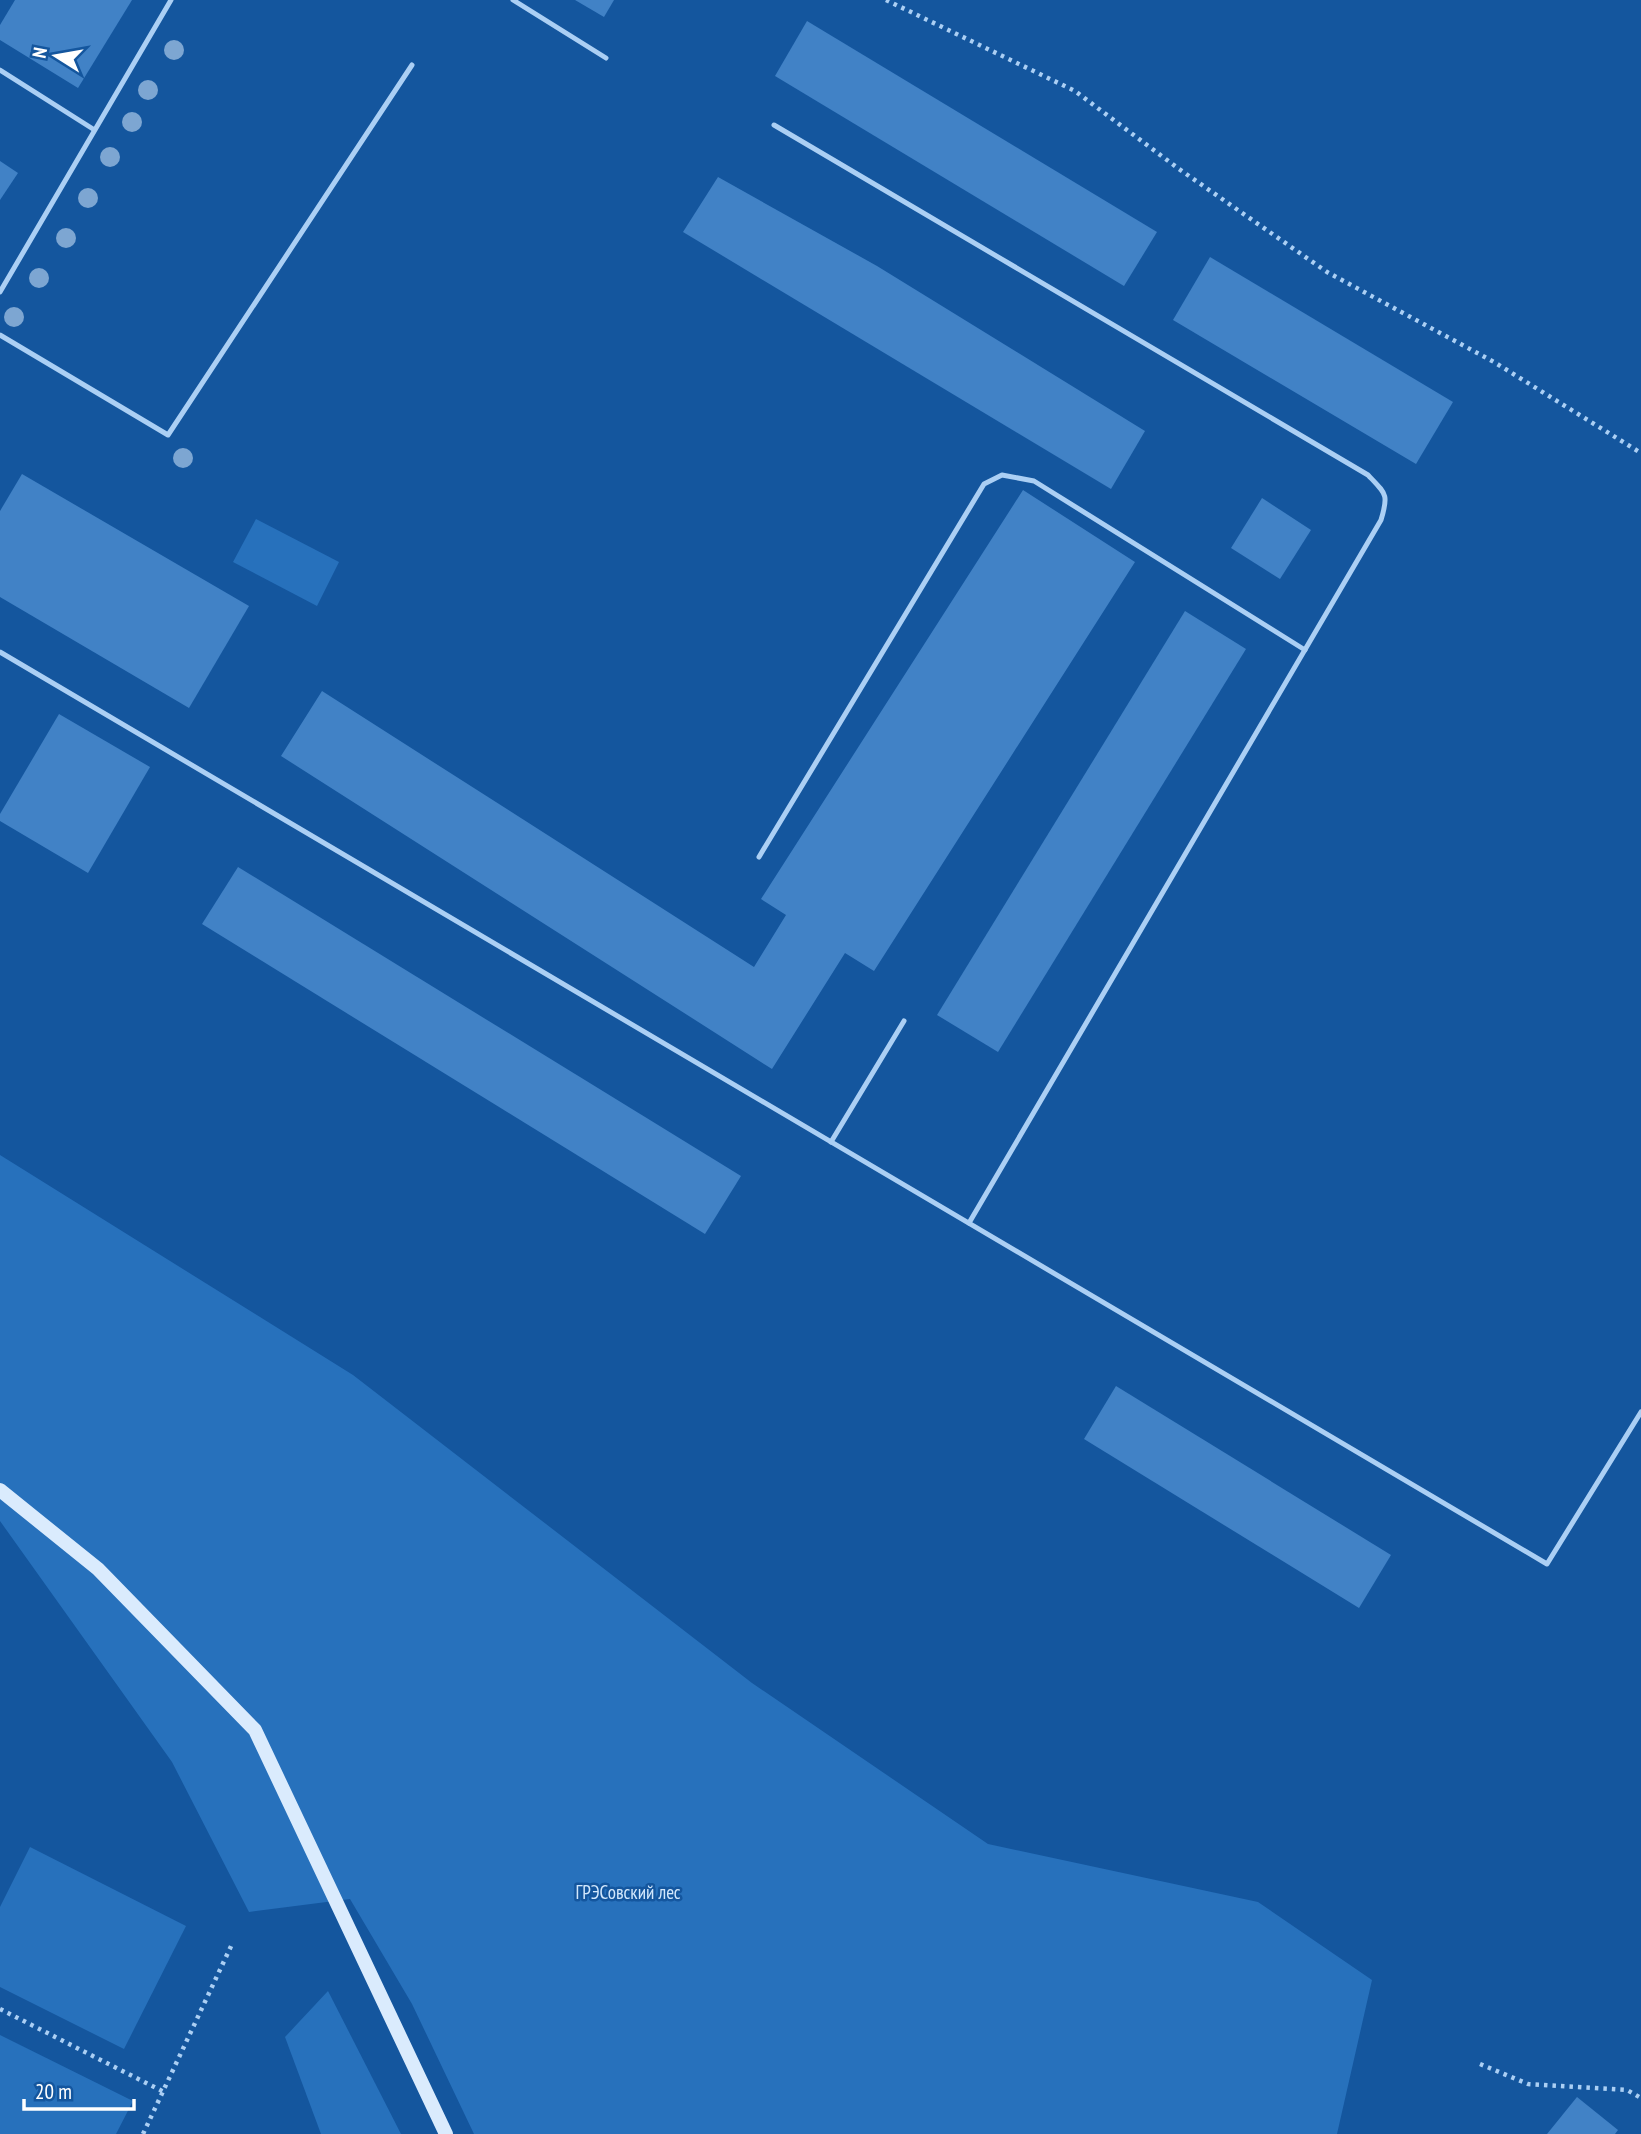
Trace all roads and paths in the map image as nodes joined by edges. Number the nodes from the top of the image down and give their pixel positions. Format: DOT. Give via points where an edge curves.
graph roads {
  1 [pos="171,0"];
  2 [pos="513,0"];
  3 [pos="886,0"];
  4 [pos="606,58"];
  5 [pos="412,65"];
  6 [pos="0,70"];
  7 [pos="774,125"];
  8 [pos="93,130"];
  9 [pos="0,291"];
  10 [pos="0,335"];
  11 [pos="1641,453"];
  12 [pos="1305,650"];
  13 [pos="0,652"];
  14 [pos="760,857"];
  15 [pos="904,1021"];
  16 [pos="831,1142"];
  17 [pos="969,1223"];
  18 [pos="1641,1412"];
  19 [pos="0,1490"];
  20 [pos="233,1942"];
  21 [pos="0,2009"];
  22 [pos="1480,2064"];
  23 [pos="164,2092"];
  24 [pos="1641,2098"];
  25 [pos="143,2134"];
  26 [pos="446,2134"];
  1 -- 8 [label="lane"];
  2 -- 4 [label="lane"];
  3 -- 11 [label="path" via="1075,91 1327,272 1494,362"];
  5 -- 10 [label="lane" via="169,435"];
  6 -- 8 [label="lane"];
  7 -- 12 [label="lane" via="1368,475 1387,501 1381,520"];
  8 -- 9 [label="lane"];
  12 -- 14 [label="lane" via="1034,481 1002,475 984,484"];
  12 -- 17 [label="lane"];
  13 -- 16 [label="lane"];
  15 -- 16 [label="lane"];
  16 -- 17 [label="lane"];
  17 -- 18 [label="lane" via="1546,1564"];
  19 -- 26 [label="main road" via="98,1569 255,1730"];
  20 -- 23 [label="path"];
  21 -- 23 [label="path"];
  22 -- 24 [label="path" via="1528,2084 1627,2090"];
  23 -- 25 [label="path"];
}
